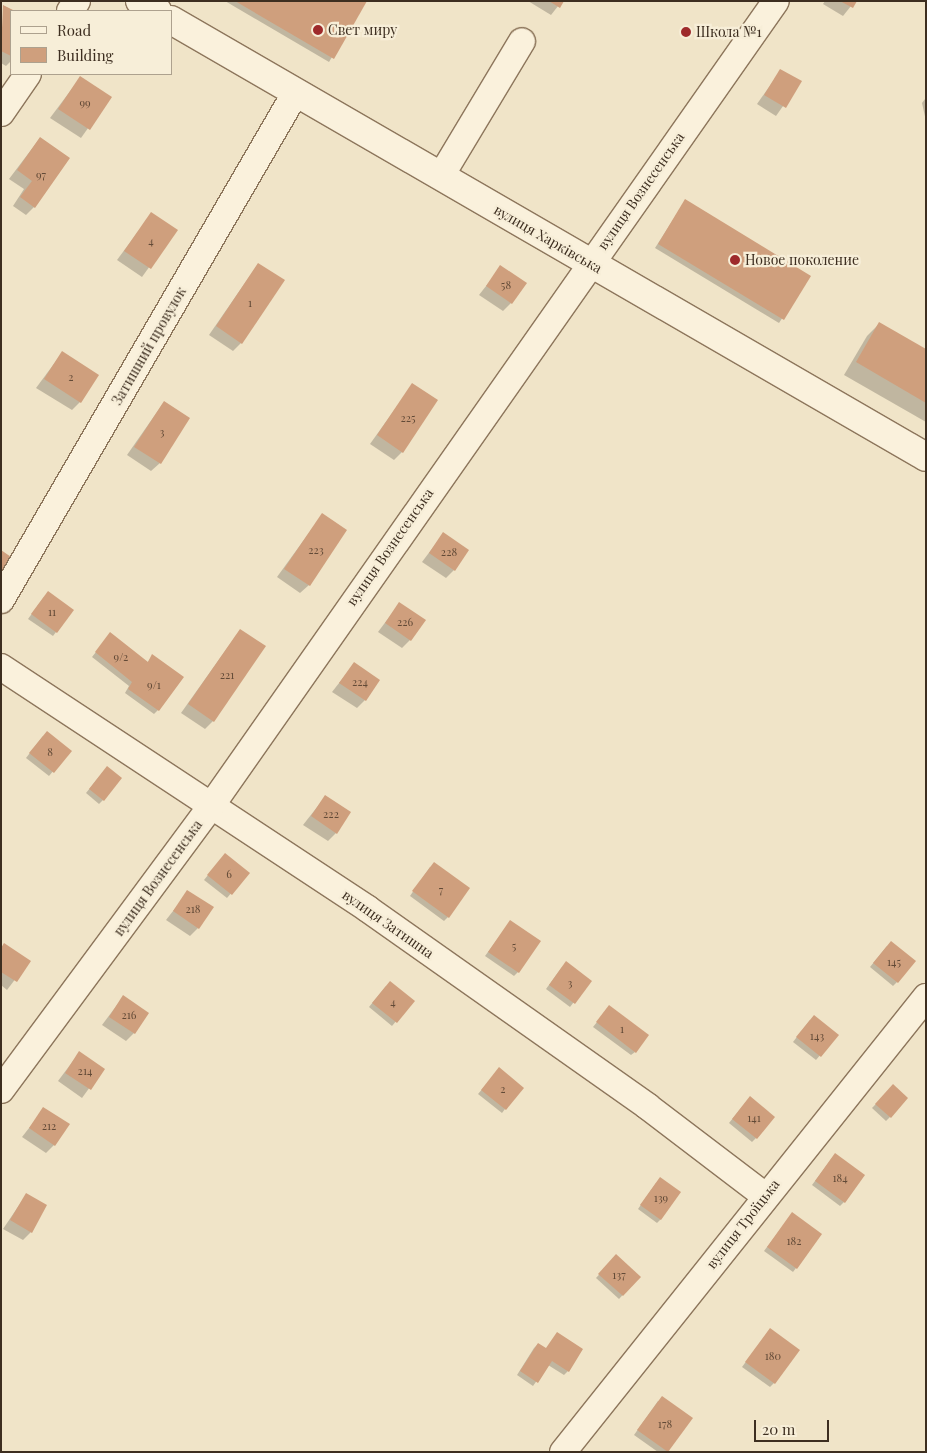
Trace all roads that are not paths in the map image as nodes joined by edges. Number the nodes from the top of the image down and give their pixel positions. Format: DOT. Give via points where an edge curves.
graph roads {
  1 [pos="140,1"];
  2 [pos="776,1"];
  3 [pos="155,10"];
  4 [pos="172,21"];
  5 [pos="522,41"];
  6 [pos="27,75"];
  7 [pos="296,92"];
  8 [pos="1,113"];
  9 [pos="441,176"];
  10 [pos="590,263"];
  11 [pos="926,457"];
  12 [pos="1,600"];
  13 [pos="1,667"];
  14 [pos="211,806"];
  15 [pos="926,998"];
  16 [pos="1,1090"];
  17 [pos="765,1196"];
  18 [pos="563,1452"];
  1 -- 3 [label="street"];
  2 -- 10 [label="street, вулиця Вознесенська"];
  4 -- 7 [label="street, вулиця Харківська"];
  5 -- 9 [label="street"];
  6 -- 8 [label="street"];
  7 -- 9 [label="street, вулиця Харківська"];
  7 -- 12 [label="street, Затишний провулок"];
  9 -- 10 [label="street, вулиця Харківська"];
  10 -- 11 [label="street, вулиця Харківська"];
  10 -- 14 [label="street, вулиця Вознесенська"];
  13 -- 14 [label="street, вулиця Затишна"];
  14 -- 16 [label="street, вулиця Вознесенська"];
  14 -- 17 [label="street, вулиця Затишна" via="368,908 647,1106"];
  15 -- 17 [label="street, вулиця Троїцька"];
  17 -- 18 [label="street, вулиця Троїцька"];
}
